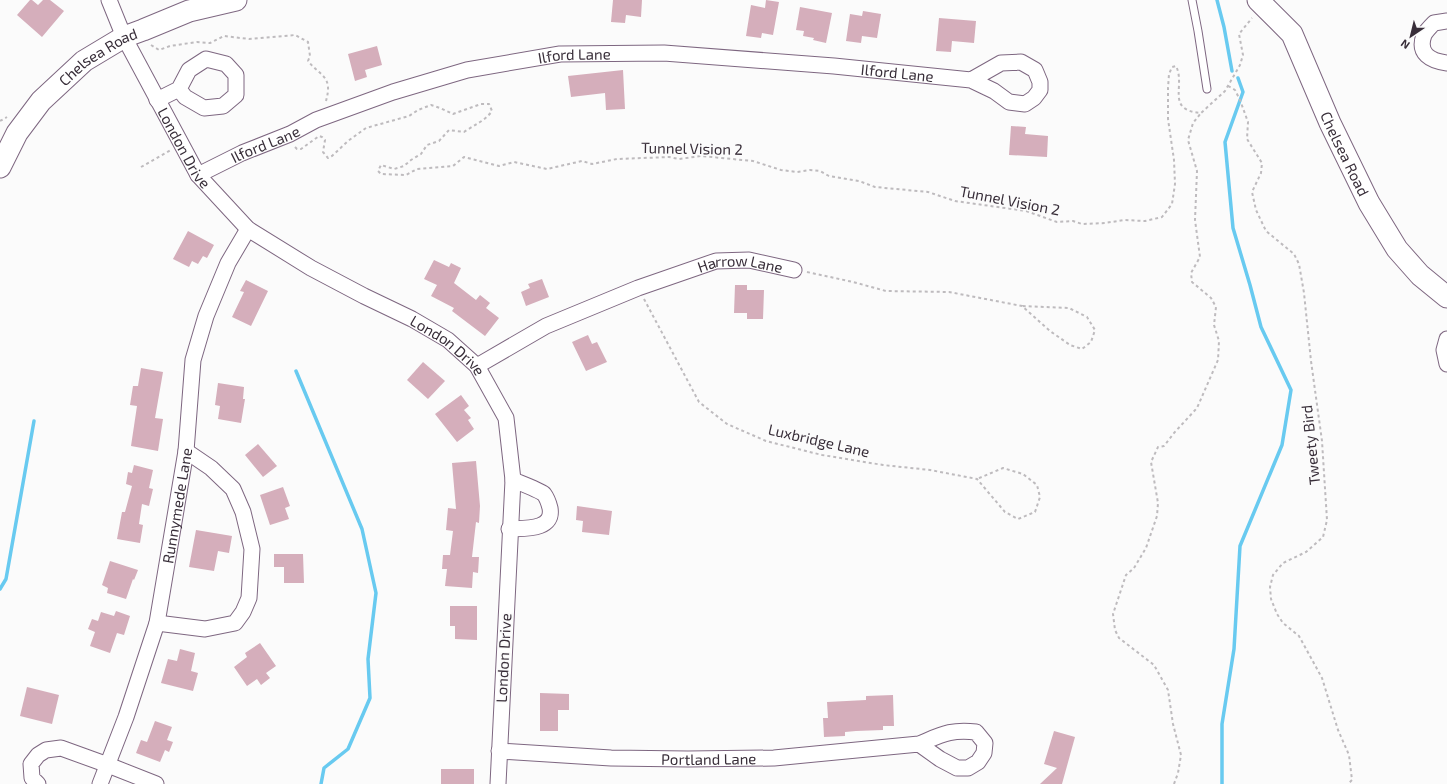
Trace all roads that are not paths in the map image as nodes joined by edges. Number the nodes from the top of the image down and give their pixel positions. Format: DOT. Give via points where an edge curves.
graph roads {
  1 [pos="236,0"];
  2 [pos="1192,0"];
  3 [pos="107,3"];
  4 [pos="1256,8"];
  5 [pos="1447,21"];
  6 [pos="124,37"];
  7 [pos="1447,63"];
  8 [pos="971,80"];
  9 [pos="179,89"];
  10 [pos="1207,89"];
  11 [pos="157,100"];
  12 [pos="0,167"];
  13 [pos="198,175"];
  14 [pos="248,229"];
  15 [pos="794,270"];
  16 [pos="1447,297"];
  17 [pos="1447,339"];
  18 [pos="1447,364"];
  19 [pos="478,366"];
  20 [pos="186,451"];
  21 [pos="513,480"];
  22 [pos="509,529"];
  23 [pos="157,623"];
  24 [pos="919,744"];
  25 [pos="499,751"];
  26 [pos="108,765"];
  27 [pos="38,784"];
  28 [pos="100,784"];
  29 [pos="156,784"];
  30 [pos="498,784"];
  1 -- 6 [label="street, Chelsea Road" via="189,11"];
  2 -- 10 [label="lane"];
  3 -- 6 [label="street, London Drive"];
  4 -- 16 [label="street, Chelsea Road" via="1292,34 1349,162 1397,249 1420,275"];
  5 -- 7 [label="street" via="1434,23 1424,34 1422,46 1426,55 1435,62"];
  6 -- 11 [label="street, London Drive"];
  6 -- 12 [label="street, Chelsea Road" via="84,61 41,101 17,133"];
  8 -- 13 [label="street, Ilford Lane" via="664,53 560,54 468,70 393,92 316,120"];
  9 -- 11 [label="street"];
  11 -- 13 [label="street, London Drive"];
  13 -- 14 [label="street, London Drive"];
  14 -- 19 [label="street, London Drive" via="311,268 448,340"];
  14 -- 20 [label="street, Runnymede Lane" via="228,263 206,316 193,360"];
  15 -- 19 [label="street, Harrow Lane" via="749,260 716,261 638,288 546,326"];
  17 -- 18 [label="street" via="1444,350"];
  19 -- 21 [label="street, London Drive" via="506,418"];
  20 -- 23 [label="street, Runnymede Lane"];
  20 -- 23 [label="street" via="211,468 234,489 243,512 252,549 249,598 235,623 205,629"];
  21 -- 22 [label="street, London Drive"];
  21 -- 22 [label="street" via="544,494 551,511 540,527"];
  22 -- 25 [label="street, London Drive"];
  23 -- 26 [label="street, Runnymede Lane"];
  24 -- 25 [label="street, Portland Lane" via="774,758 611,758"];
  25 -- 30 [label="street, London Drive"];
  26 -- 27 [label="street" via="61,748 46,750 31,764 32,778"];
  26 -- 28 [label="street, Runnymede Lane"];
  26 -- 29 [label="street"];
}
